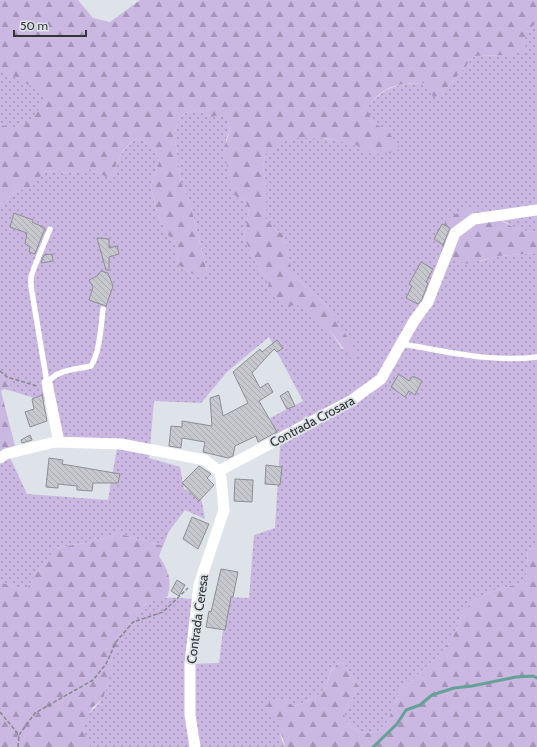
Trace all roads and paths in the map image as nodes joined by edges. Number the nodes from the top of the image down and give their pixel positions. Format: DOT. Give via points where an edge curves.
graph roads {
  1 [pos="537,210"];
  2 [pos="50,229"];
  3 [pos="104,308"];
  4 [pos="401,344"];
  5 [pos="537,357"];
  6 [pos="0,371"];
  7 [pos="48,386"];
  8 [pos="59,442"];
  9 [pos="0,458"];
  10 [pos="219,471"];
  11 [pos="191,582"];
  12 [pos="0,712"];
  13 [pos="20,735"];
  14 [pos="18,747"];
  15 [pos="195,747"];
  1 -- 4 [label="street, Contrada Crosara" via="474,219 456,234 428,302"];
  2 -- 7 [label="lane" via="31,277 30,286"];
  3 -- 7 [label="lane" via="98,349 91,366 62,372 52,377"];
  4 -- 5 [label="lane" via="490,358"];
  4 -- 10 [label="street, Contrada Crosara" via="388,369 373,386 352,400"];
  6 -- 7 [label="path" via="7,377"];
  7 -- 8 [label="street"];
  8 -- 9 [label="street" via="6,454"];
  8 -- 10 [label="street" via="121,444 193,456 205,460"];
  10 -- 15 [label="street, Contrada Ceresa" via="224,510 199,586 190,663 190,715"];
  11 -- 13 [label="path" via="163,612 133,622 116,642 106,664 93,680 35,713"];
  12 -- 13 [label="path"];
  13 -- 14 [label="path"];
}
